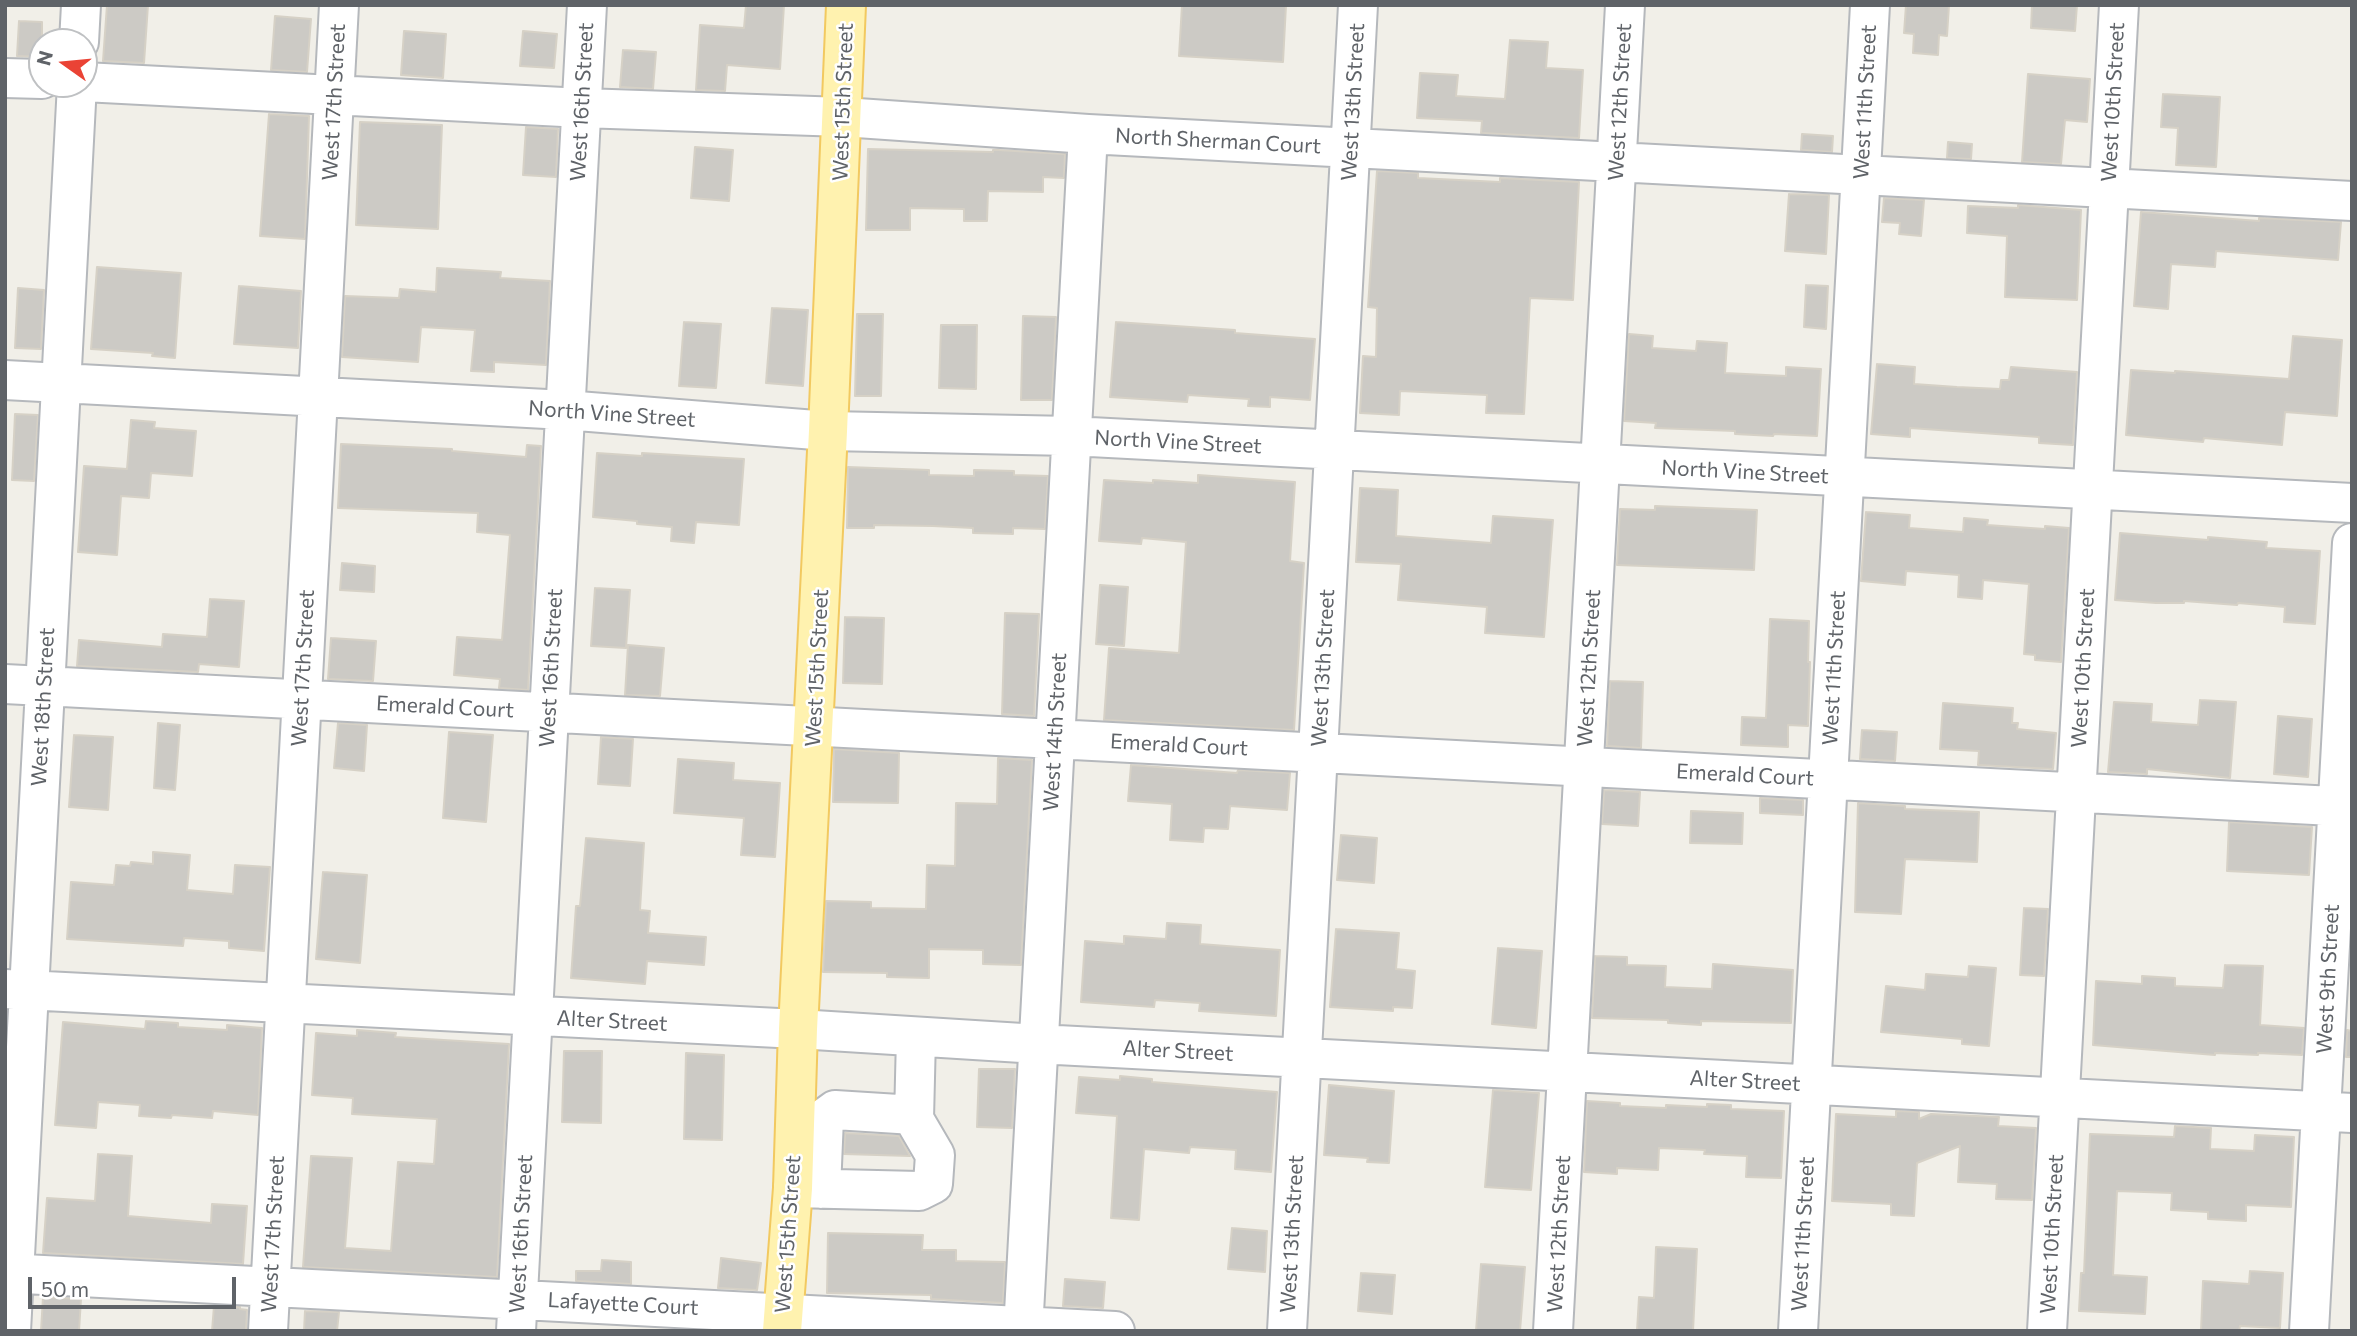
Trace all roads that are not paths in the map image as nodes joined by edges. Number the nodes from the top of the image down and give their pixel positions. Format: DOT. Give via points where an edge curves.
graph roads {
  1 [pos="81,5"];
  2 [pos="339,5"];
  3 [pos="587,5"];
  4 [pos="846,5"];
  5 [pos="1358,5"];
  6 [pos="1625,5"];
  7 [pos="1870,5"];
  8 [pos="2119,5"];
  9 [pos="80,28"];
  10 [pos="5,78"];
  11 [pos="28,79"];
  12 [pos="98,83"];
  13 [pos="334,94"];
  14 [pos="76,98"];
  15 [pos="582,108"];
  16 [pos="843,117"];
  17 [pos="1088,134"];
  18 [pos="1351,148"];
  19 [pos="1617,162"];
  20 [pos="1861,175"];
  21 [pos="2109,188"];
  22 [pos="2352,201"];
  23 [pos="5,380"];
  24 [pos="61,383"];
  25 [pos="318,397"];
  26 [pos="565,410"];
  27 [pos="828,430"];
  28 [pos="1071,436"];
  29 [pos="1335,450"];
  30 [pos="1600,464"];
  31 [pos="1844,477"];
  32 [pos="2092,490"];
  33 [pos="2352,503"];
  34 [pos="2352,543"];
  35 [pos="5,684"];
  36 [pos="44,686"];
  37 [pos="301,699"];
  38 [pos="549,712"];
  39 [pos="814,726"];
  40 [pos="1055,738"];
  41 [pos="1318,752"];
  42 [pos="1584,766"];
  43 [pos="1828,779"];
  44 [pos="2076,792"];
  45 [pos="2345,806"];
  46 [pos="17,990"];
  47 [pos="285,1004"];
  48 [pos="532,1017"];
  49 [pos="798,1029"];
  50 [pos="916,1037"];
  51 [pos="1038,1044"];
  52 [pos="1302,1058"];
  53 [pos="1567,1072"];
  54 [pos="1811,1085"];
  55 [pos="2059,1098"];
  56 [pos="2336,1112"];
  57 [pos="914,1115"];
  58 [pos="807,1188"];
  59 [pos="9,1273"];
  60 [pos="270,1286"];
  61 [pos="517,1315"];
  62 [pos="782,1321"];
  63 [pos="1023,1328"];
  64 [pos="10,1331"];
  65 [pos="268,1331"];
  66 [pos="1115,1331"];
  67 [pos="1287,1331"];
  68 [pos="1553,1331"];
  69 [pos="1798,1331"];
  70 [pos="2047,1331"];
  71 [pos="2309,1331"];
  1 -- 9 [label="street"];
  2 -- 13 [label="street, West 17th Street"];
  3 -- 15 [label="street, West 16th Street"];
  4 -- 16 [label="main road, West 15th Street"];
  5 -- 18 [label="street, West 13th Street"];
  6 -- 19 [label="street, West 12th Street"];
  7 -- 20 [label="street, West 11th Street"];
  8 -- 21 [label="street, West 10th Street"];
  10 -- 11 [label="street"];
  12 -- 13 [label="street, North Sherman Court"];
  13 -- 15 [label="street, North Sherman Court"];
  13 -- 25 [label="street, West 17th Street"];
  14 -- 24 [label="street, West 18th Street"];
  15 -- 16 [label="street, North Sherman Court"];
  15 -- 26 [label="street, West 16th Street"];
  16 -- 17 [label="street, North Sherman Court"];
  16 -- 27 [label="main road, West 15th Street"];
  17 -- 18 [label="street, North Sherman Court"];
  17 -- 28 [label="street, West 14th Street"];
  18 -- 19 [label="street, North Sherman Court"];
  18 -- 29 [label="street, West 13th Street"];
  19 -- 20 [label="street, North Sherman Court"];
  19 -- 30 [label="street, West 12th Street"];
  20 -- 21 [label="street, North Sherman Court"];
  20 -- 31 [label="street, West 11th Street"];
  21 -- 22 [label="street, North Sherman Court"];
  21 -- 32 [label="street, West 10th Street"];
  23 -- 24 [label="street, North Vine Street"];
  24 -- 25 [label="street, North Vine Street"];
  24 -- 36 [label="street, West 18th Street"];
  25 -- 26 [label="street, North Vine Street"];
  25 -- 37 [label="street, West 17th Street"];
  26 -- 27 [label="street, North Vine Street"];
  26 -- 38 [label="street, West 16th Street"];
  27 -- 28 [label="street, North Vine Street"];
  27 -- 39 [label="main road, West 15th Street"];
  28 -- 29 [label="street, North Vine Street"];
  28 -- 40 [label="street, West 14th Street"];
  29 -- 30 [label="street, North Vine Street"];
  29 -- 41 [label="street, West 13th Street"];
  30 -- 31 [label="street, North Vine Street"];
  30 -- 42 [label="street, West 12th Street"];
  31 -- 32 [label="street, North Vine Street"];
  31 -- 43 [label="street, West 11th Street"];
  32 -- 33 [label="street, North Vine Street"];
  32 -- 44 [label="street, West 10th Street"];
  34 -- 45 [label="street, West 9th Street"];
  35 -- 36 [label="street, Emerald Court"];
  36 -- 37 [label="street, Emerald Court"];
  36 -- 46 [label="street, West 18th Street"];
  37 -- 38 [label="street, Emerald Court"];
  37 -- 47 [label="street, West 17th Street"];
  38 -- 39 [label="street, Emerald Court"];
  38 -- 48 [label="street, West 16th Street"];
  39 -- 40 [label="street, Emerald Court"];
  39 -- 49 [label="main road, West 15th Street"];
  40 -- 41 [label="street, Emerald Court"];
  40 -- 51 [label="street, West 14th Street"];
  41 -- 42 [label="street, Emerald Court"];
  41 -- 52 [label="street, West 13th Street"];
  42 -- 43 [label="street, Emerald Court"];
  42 -- 53 [label="street, West 12th Street"];
  43 -- 44 [label="street, Emerald Court"];
  43 -- 54 [label="street, West 11th Street"];
  44 -- 45 [label="street, Emerald Court"];
  44 -- 55 [label="street, West 10th Street"];
  45 -- 56 [label="street, West 9th Street"];
  46 -- 47 [label="street, Alter Street"];
  46 -- 59 [label="street, West 18th Street"];
  47 -- 48 [label="street, Alter Street"];
  47 -- 60 [label="street, West 17th Street"];
  48 -- 49 [label="street, Alter Street"];
  48 -- 61 [label="street, West 16th Street"];
  49 -- 50 [label="street, Alter Street"];
  49 -- 58 [label="main road, West 15th Street"];
  50 -- 51 [label="street, Alter Street"];
  50 -- 57 [label="street"];
  51 -- 52 [label="street, Alter Street"];
  51 -- 63 [label="street, West 14th Street"];
  52 -- 53 [label="street, Alter Street"];
  52 -- 67 [label="street, West 13th Street"];
  53 -- 54 [label="street, Alter Street"];
  53 -- 68 [label="street, West 12th Street"];
  54 -- 55 [label="street, Alter Street"];
  54 -- 69 [label="street, West 11th Street"];
  55 -- 56 [label="street, Alter Street"];
  55 -- 70 [label="street, West 10th Street"];
  56 -- 71 [label="street, West 9th Street"];
  57 -- 58 [label="street" via="835,1110 824,1118"];
  57 -- 58 [label="street" via="935,1155 933,1184 919,1191"];
  58 -- 62 [label="main road, West 15th Street"];
  59 -- 60 [label="street, Lafayette Court"];
  59 -- 64 [label="street, West 18th Street"];
  60 -- 61 [label="street, Lafayette Court"];
  60 -- 65 [label="street, West 17th Street"];
  61 -- 62 [label="street, Lafayette Court"];
  62 -- 63 [label="street, Lafayette Court"];
  63 -- 66 [label="street, Lafayette Court"];
}
